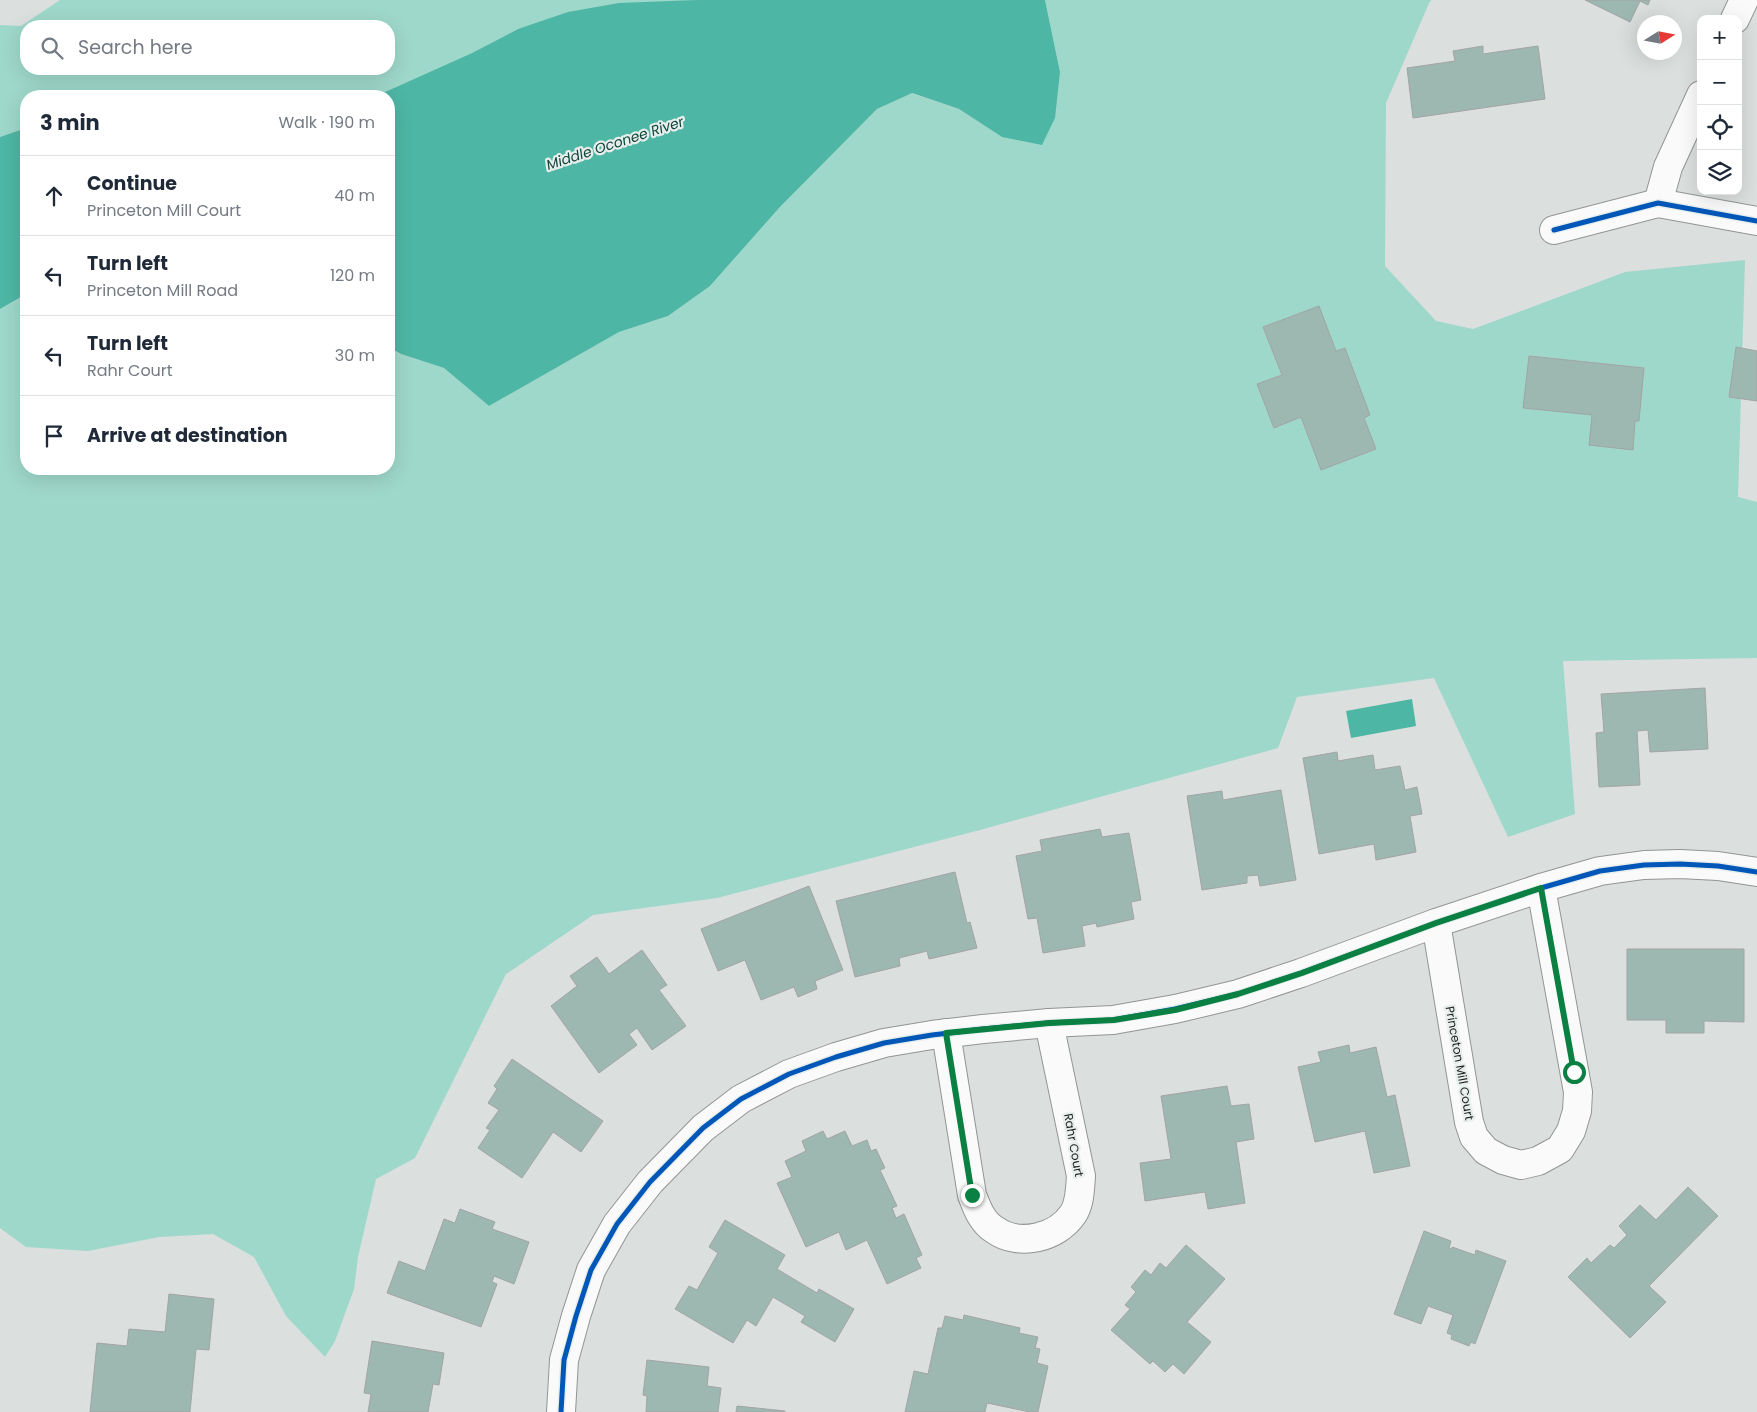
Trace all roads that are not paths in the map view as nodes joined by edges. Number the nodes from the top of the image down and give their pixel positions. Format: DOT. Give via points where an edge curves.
graph roads {
  1 [pos="1744,0"];
  2 [pos="1737,15"];
  3 [pos="1697,104"];
  4 [pos="1658,203"];
  5 [pos="1757,221"];
  6 [pos="1554,230"];
  7 [pos="1757,872"];
  8 [pos="1541,888"];
  9 [pos="1436,923"];
  10 [pos="1049,1023"];
  11 [pos="946,1033"];
  12 [pos="561,1412"];
  1 -- 2 [label="street"];
  3 -- 4 [label="street" via="1668,167"];
  4 -- 5 [label="street"];
  4 -- 6 [label="street"];
  7 -- 8 [label="street" via="1718,866 1644,865 1600,871"];
  8 -- 9 [label="street"];
  8 -- 9 [label="street, Princeton Mill Court" via="1578,1092 1571,1131 1560,1148 1538,1160 1520,1165 1503,1160 1486,1151 1474,1137"];
  9 -- 10 [label="street" via="1238,994 1175,1010 1114,1020"];
  10 -- 11 [label="street"];
  10 -- 11 [label="street, Rahr Court" via="1081,1176 1080,1194 1074,1213 1060,1227 1036,1238 1011,1237 994,1230 979,1214 972,1195"];
  11 -- 12 [label="street" via="884,1043 789,1074 741,1099 703,1128 650,1182 617,1224 592,1270 564,1360"];
}
